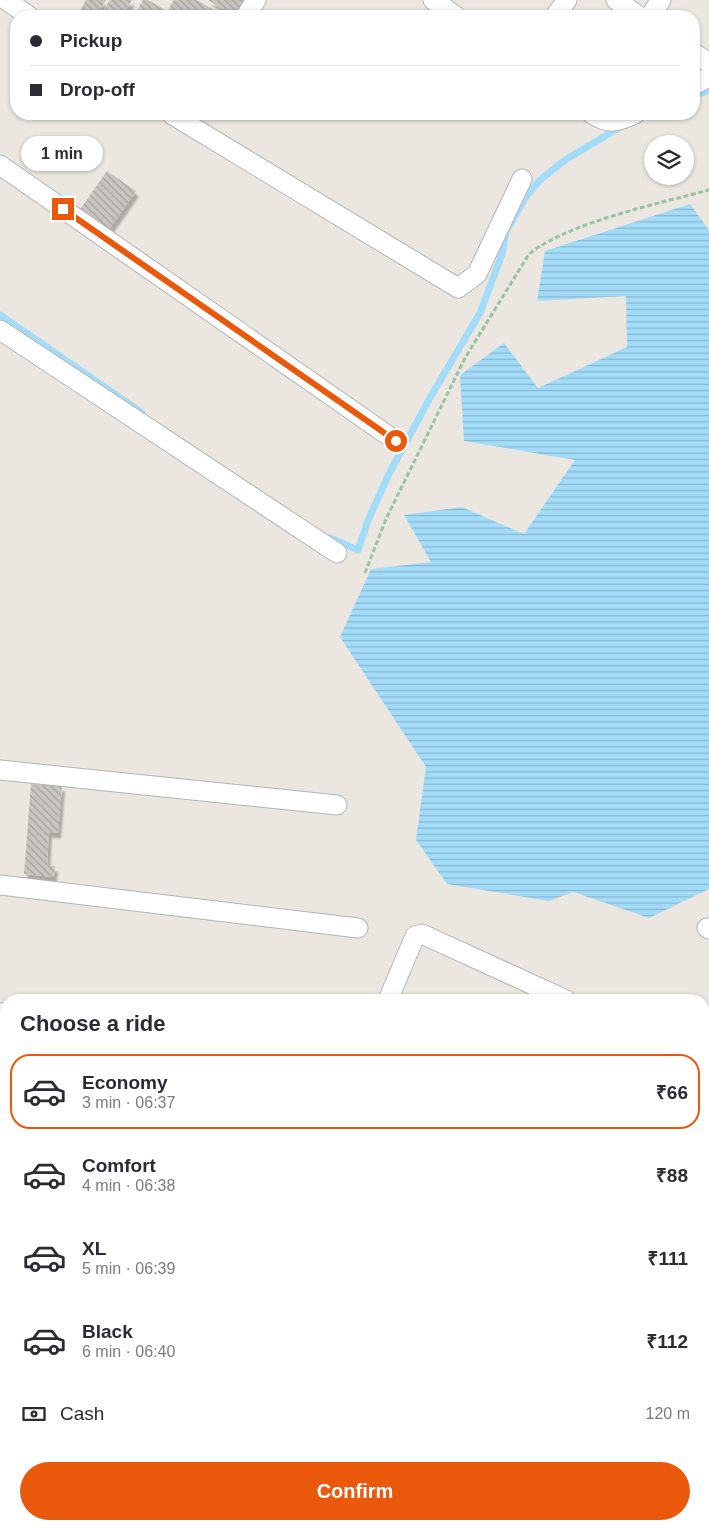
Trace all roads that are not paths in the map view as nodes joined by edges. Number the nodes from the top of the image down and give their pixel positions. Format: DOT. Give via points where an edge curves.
graph roads {
  1 [pos="6,0"];
  2 [pos="433,0"];
  3 [pos="616,0"];
  4 [pos="20,10"];
  5 [pos="447,10"];
  6 [pos="630,10"];
  7 [pos="185,120"];
  8 [pos="604,120"];
  9 [pos="622,120"];
  10 [pos="0,165"];
  11 [pos="522,180"];
  12 [pos="0,330"];
  13 [pos="396,441"];
  14 [pos="337,553"];
  15 [pos="0,770"];
  16 [pos="337,806"];
  17 [pos="0,885"];
  18 [pos="358,928"];
  19 [pos="391,994"];
  20 [pos="553,994"];
  1 -- 4 [label="street"];
  2 -- 5 [label="street"];
  3 -- 6 [label="street"];
  7 -- 11 [label="street" via="458,288 476,274"];
  8 -- 9 [label="street" via="610,123"];
  10 -- 13 [label="street"];
  12 -- 14 [label="street"];
  15 -- 16 [label="street"];
  17 -- 18 [label="street"];
  19 -- 20 [label="street" via="415,936 422,934"];
}
